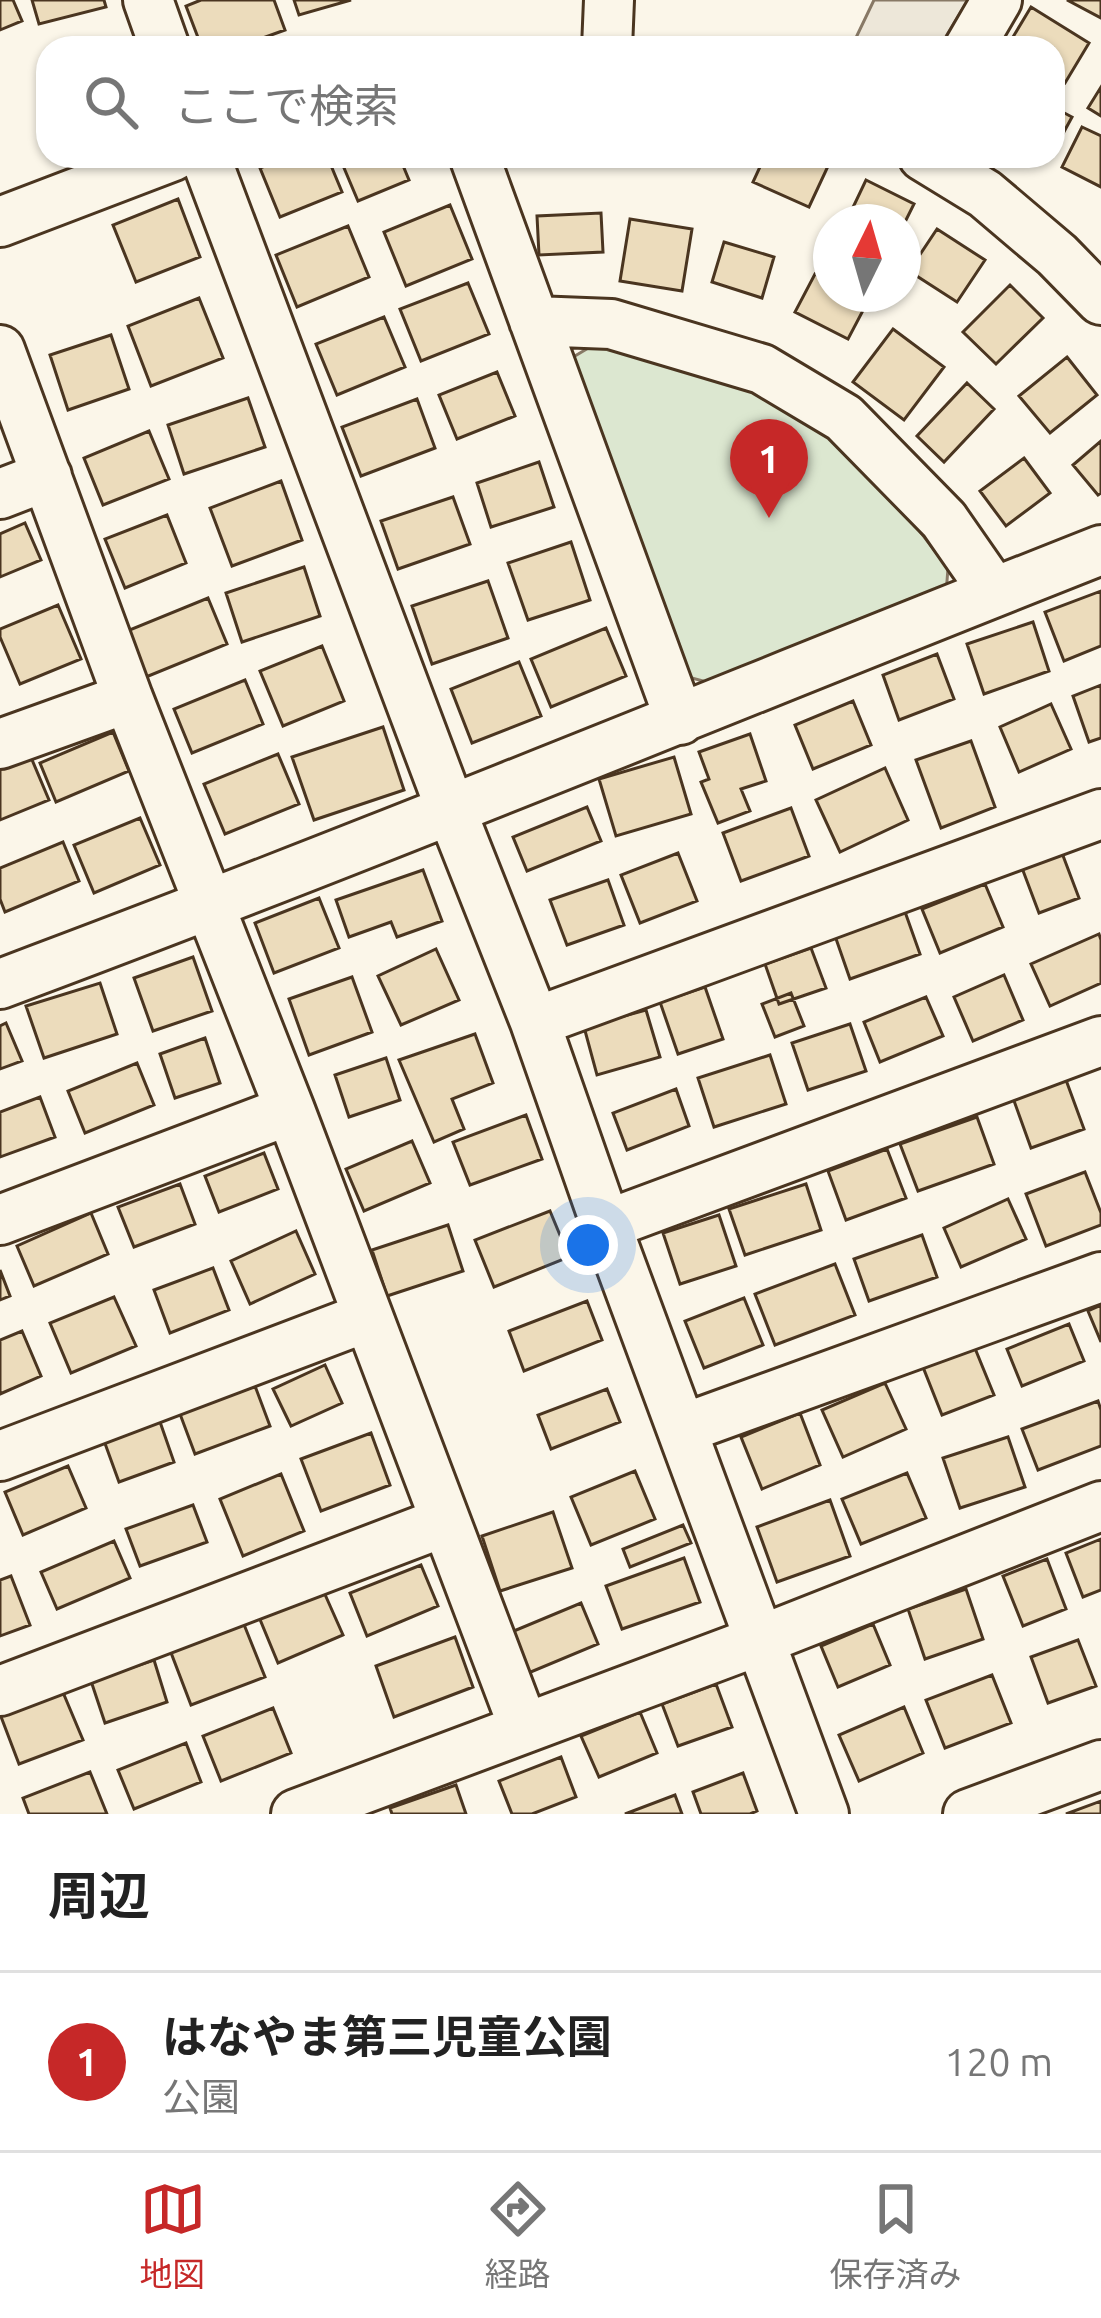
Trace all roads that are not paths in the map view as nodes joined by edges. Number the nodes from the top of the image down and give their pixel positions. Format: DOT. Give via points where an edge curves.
graph roads {
  1 [pos="148,0"];
  2 [pos="609,0"];
  3 [pos="997,0"];
  4 [pos="161,36"];
  5 [pos="608,36"];
  6 [pos="976,36"];
  7 [pos="142,168"];
  8 [pos="210,168"];
  9 [pos="478,168"];
  10 [pos="943,168"];
  11 [pos="0,222"];
  12 [pos="1101,300"];
  13 [pos="534,321"];
  14 [pos="0,350"];
  15 [pos="47,476"];
  16 [pos="0,494"];
  17 [pos="1101,550"];
  18 [pos="994,592"];
  19 [pos="128,698"];
  20 [pos="680,721"];
  21 [pos="0,744"];
  22 [pos="451,810"];
  23 [pos="1099,822"];
  24 [pos="211,905"];
  25 [pos="0,984"];
  26 [pos="535,1022"];
  27 [pos="1101,1041"];
  28 [pos="290,1110"];
  29 [pos="0,1220"];
  30 [pos="606,1225"];
  31 [pos="1101,1277"];
  32 [pos="367,1317"];
  33 [pos="682,1430"];
  34 [pos="0,1456"];
  35 [pos="1101,1506"];
  36 [pos="444,1522"];
  37 [pos="758,1641"];
  38 [pos="0,1690"];
  39 [pos="524,1728"];
  40 [pos="1101,1765"];
  41 [pos="296,1814"];
  42 [pos="824,1814"];
  43 [pos="968,1814"];
  1 -- 4 [label="street"];
  2 -- 5 [label="street"];
  3 -- 6 [label="street"];
  7 -- 11 [label="street"];
  8 -- 22 [label="street"];
  9 -- 13 [label="street"];
  10 -- 12 [label="street" via="985,194"];
  13 -- 18 [label="street" via="611,324 762,369 844,418 944,520"];
  13 -- 20 [label="street"];
  14 -- 15 [label="street"];
  15 -- 16 [label="street"];
  15 -- 19 [label="street"];
  17 -- 18 [label="street"];
  18 -- 20 [label="street"];
  19 -- 21 [label="street"];
  19 -- 24 [label="street"];
  20 -- 22 [label="street"];
  22 -- 24 [label="street"];
  22 -- 26 [label="street"];
  23 -- 26 [label="street"];
  24 -- 25 [label="street"];
  24 -- 28 [label="street"];
  26 -- 30 [label="street"];
  27 -- 30 [label="street"];
  28 -- 29 [label="street"];
  28 -- 32 [label="street"];
  30 -- 33 [label="street"];
  31 -- 33 [label="street"];
  32 -- 34 [label="street"];
  32 -- 36 [label="street"];
  33 -- 37 [label="street"];
  35 -- 37 [label="street"];
  36 -- 38 [label="street"];
  36 -- 39 [label="street"];
  37 -- 39 [label="street"];
  37 -- 42 [label="street"];
  39 -- 41 [label="street"];
  40 -- 43 [label="street"];
}
